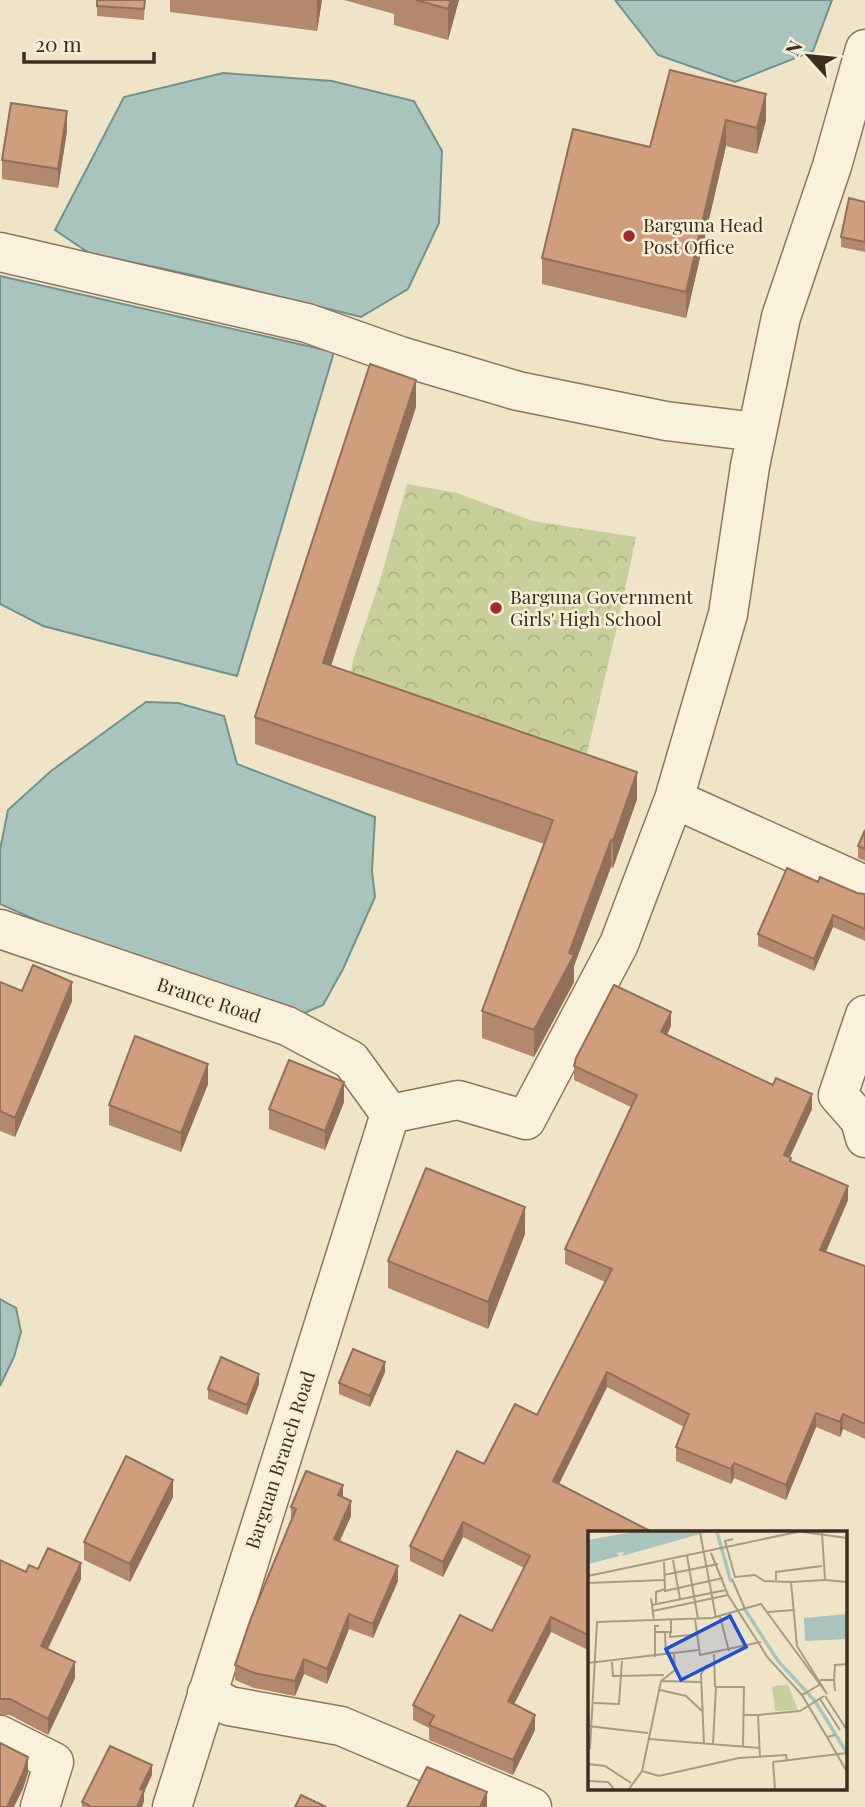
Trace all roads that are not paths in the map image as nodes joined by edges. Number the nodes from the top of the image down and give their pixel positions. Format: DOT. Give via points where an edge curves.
graph roads {
  1 [pos="865,49"];
  2 [pos="0,252"];
  3 [pos="757,432"];
  4 [pos="674,799"];
  5 [pos="865,885"];
  6 [pos="0,929"];
  7 [pos="865,1015"];
  8 [pos="390,1114"];
  9 [pos="865,1138"];
  10 [pos="207,1693"];
  11 [pos="0,1735"];
  12 [pos="40,1807"];
  13 [pos="172,1807"];
  14 [pos="532,1807"];
  1 -- 3 [label="street" via="832,166 781,317"];
  2 -- 3 [label="street" via="307,323 518,391 666,421"];
  3 -- 4 [label="street" via="728,614"];
  4 -- 5 [label="street"];
  4 -- 8 [label="street" via="620,944 526,1120 458,1100"];
  6 -- 8 [label="street, Brance Road" via="287,1026 351,1060"];
  7 -- 9 [label="street" via="838,1095 860,1120"];
  8 -- 10 [label="street, Barguan Branch Road"];
  10 -- 13 [label="street, Barguan Branch Road"];
  10 -- 14 [label="street" via="229,1706 341,1726"];
  11 -- 12 [label="street" via="54,1762"];
}
